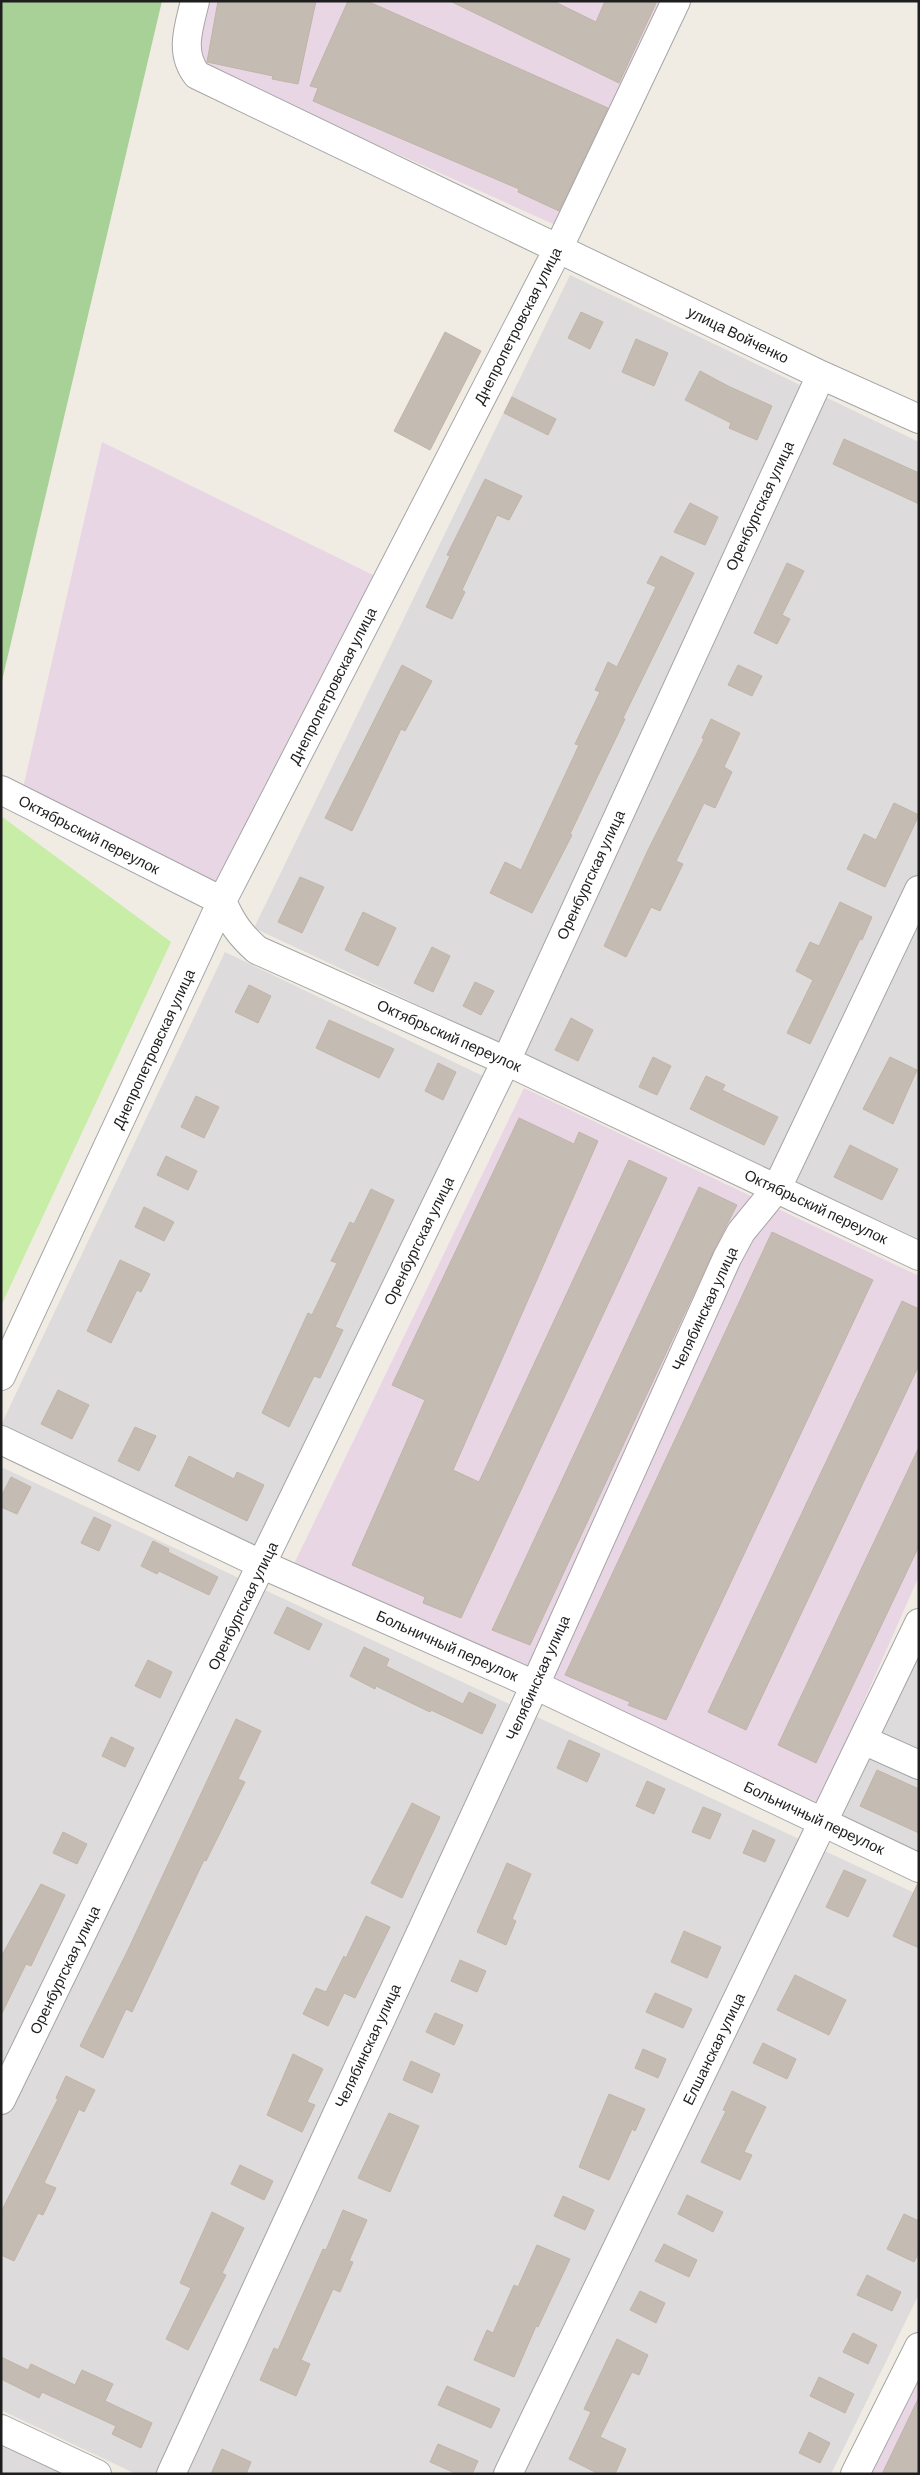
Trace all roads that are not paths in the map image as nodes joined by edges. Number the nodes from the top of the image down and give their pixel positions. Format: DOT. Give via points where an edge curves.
graph roads {
  1 [pos="195,1"];
  2 [pos="676,1"];
  3 [pos="558,249"];
  4 [pos="821,375"];
  5 [pos="919,419"];
  6 [pos="1,790"];
  7 [pos="919,890"];
  8 [pos="222,901"];
  9 [pos="506,1061"];
  10 [pos="777,1188"];
  11 [pos="919,1256"];
  12 [pos="1,1376"];
  13 [pos="1,1440"];
  14 [pos="263,1565"];
  15 [pos="919,1623"];
  16 [pos="535,1685"];
  17 [pos="863,1740"];
  18 [pos="919,1765"];
  19 [pos="823,1822"];
  20 [pos="919,1868"];
  21 [pos="1,2100"];
  22 [pos="919,2347"];
  23 [pos="1,2429"];
  24 [pos="97,2474"];
  25 [pos="171,2474"];
  26 [pos="508,2474"];
  27 [pos="855,2474"];
  1 -- 3 [label="street, улица Войченко" via="186,53 188,64 197,75"];
  2 -- 3 [label="street, Днепропетровская улица"];
  3 -- 4 [label="street, улица Войченко"];
  3 -- 8 [label="street, Днепропетровская улица"];
  4 -- 5 [label="street, улица Войченко"];
  4 -- 9 [label="street, Оренбургская улица"];
  6 -- 8 [label="street, Октябрьский переулок"];
  7 -- 10 [label="street, Челябинская улица"];
  8 -- 9 [label="street, Октябрьский переулок" via="232,924 257,950"];
  8 -- 12 [label="street, Днепропетровская улица"];
  9 -- 10 [label="street, Октябрьский переулок"];
  9 -- 14 [label="street, Оренбургская улица"];
  10 -- 11 [label="street, Октябрьский переулок"];
  10 -- 16 [label="street, Челябинская улица" via="741,1232 727,1258"];
  13 -- 14 [label="street, Больничный переулок"];
  14 -- 16 [label="street, Больничный переулок"];
  14 -- 21 [label="street, Оренбургская улица"];
  15 -- 17 [label="street, Елшанская улица"];
  16 -- 19 [label="street, Больничный переулок"];
  16 -- 25 [label="street, Челябинская улица"];
  17 -- 18 [label="street"];
  17 -- 19 [label="street, Елшанская улица"];
  19 -- 20 [label="street, Больничный переулок"];
  19 -- 26 [label="street, Елшанская улица"];
  22 -- 27 [label="street"];
  23 -- 24 [label="street"];
}
